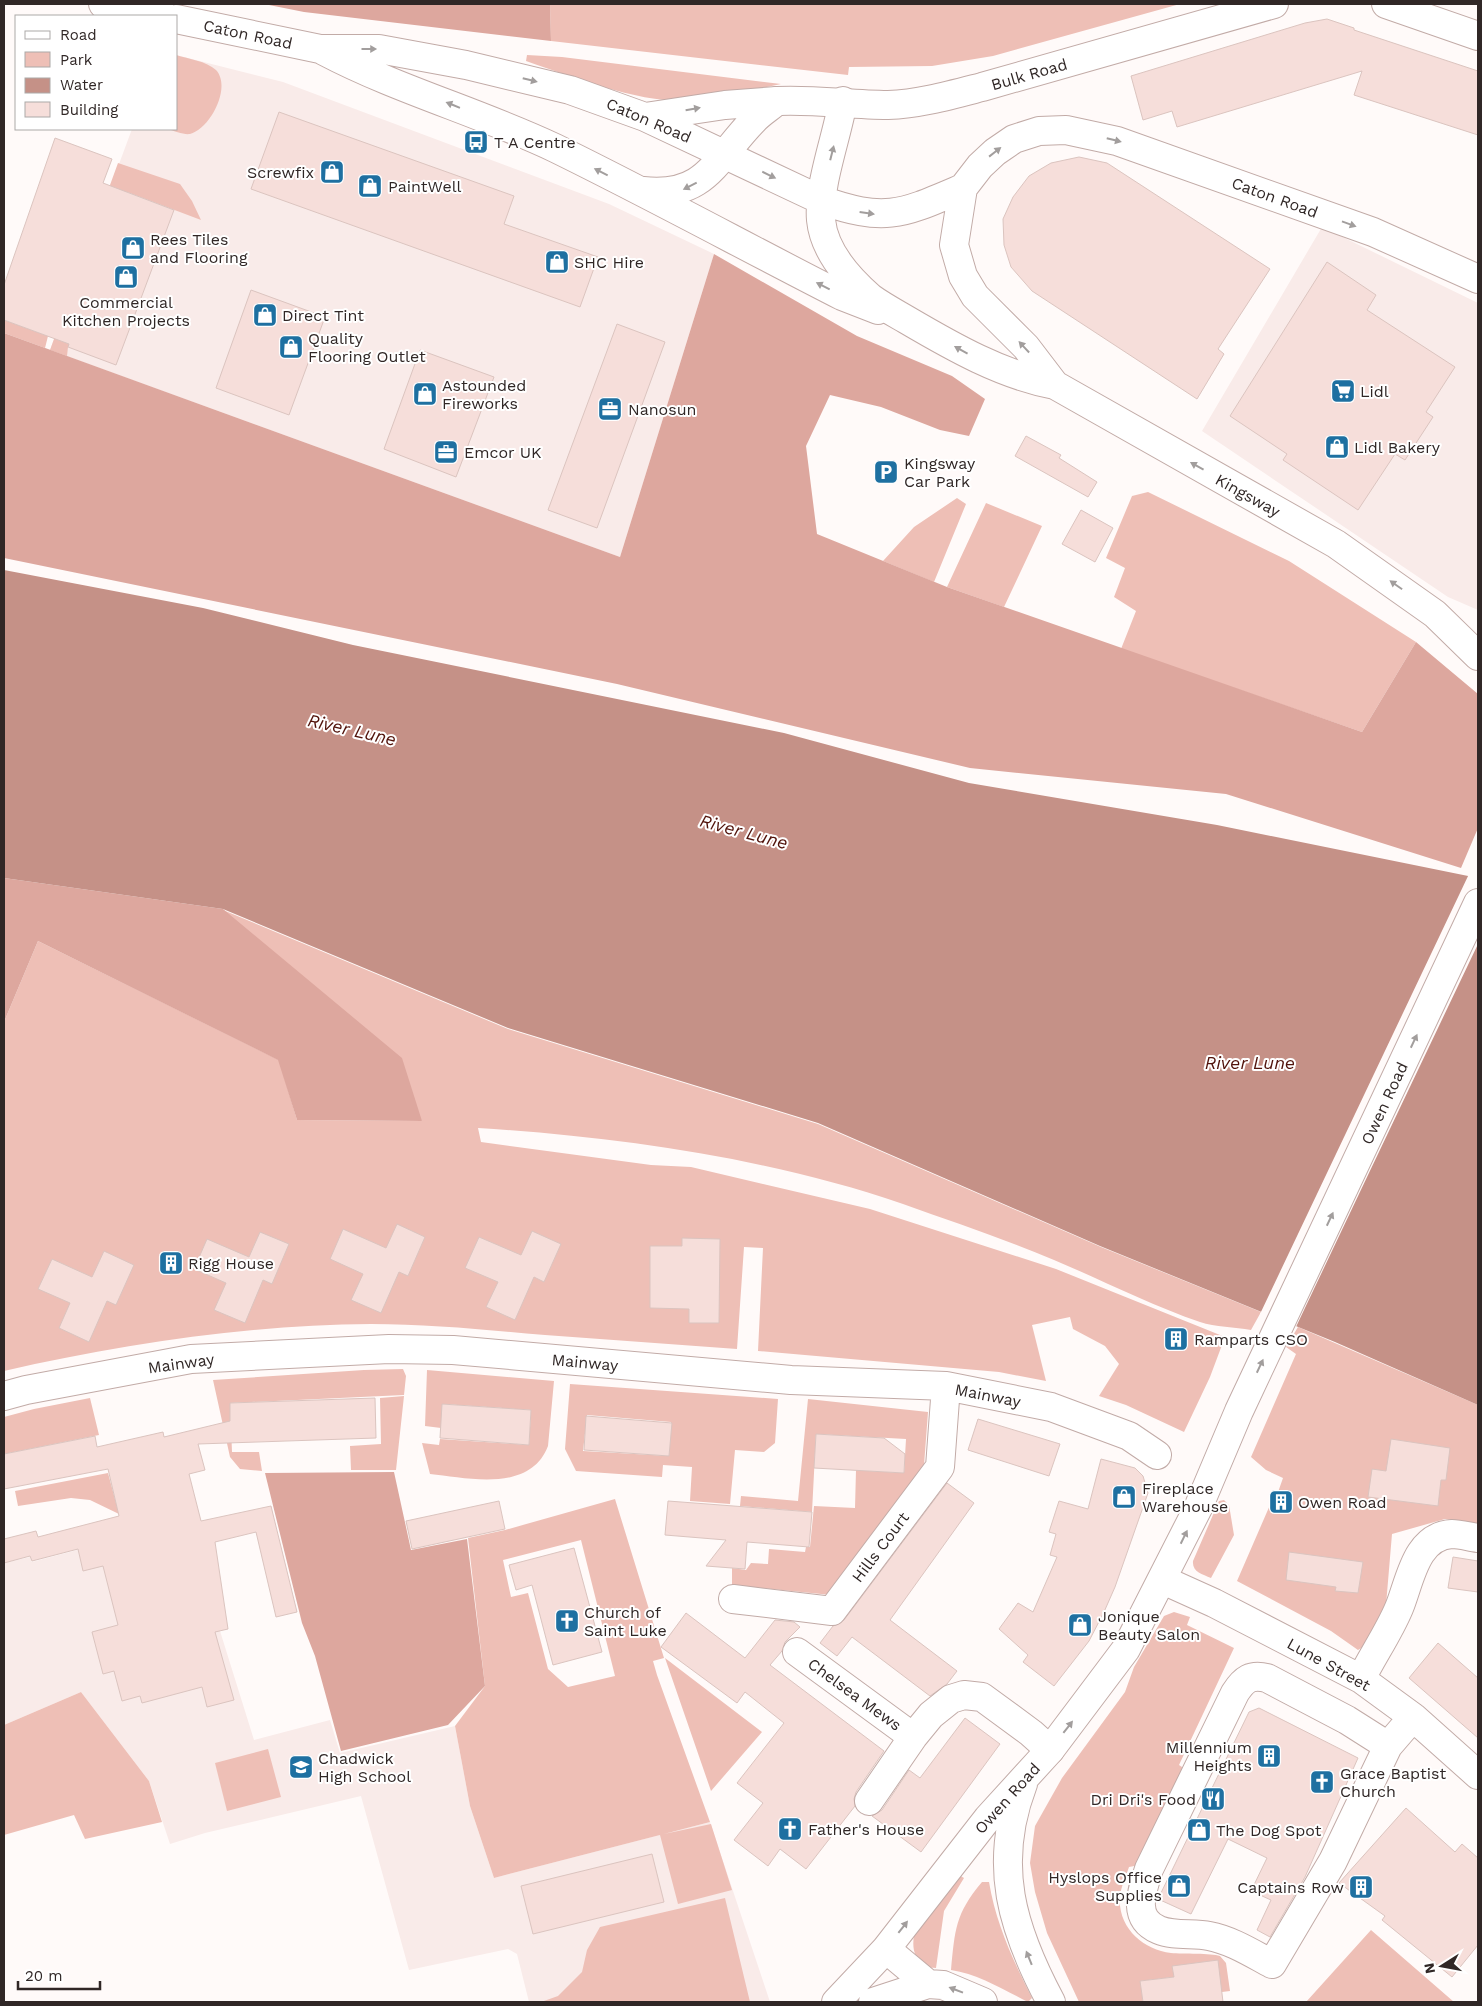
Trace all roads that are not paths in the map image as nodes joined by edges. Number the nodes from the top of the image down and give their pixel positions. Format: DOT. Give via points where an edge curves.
graph roads {
  1 [pos="102,4"];
  2 [pos="1274,4"];
  3 [pos="1386,4"];
  4 [pos="159,15"];
  5 [pos="178,19"];
  6 [pos="1478,36"];
  7 [pos="320,49"];
  8 [pos="777,101"];
  9 [pos="843,101"];
  10 [pos="645,117"];
  11 [pos="726,154"];
  12 [pos="963,188"];
  13 [pos="637,191"];
  14 [pos="821,200"];
  15 [pos="1478,279"];
  16 [pos="916,325"];
  17 [pos="1055,385"];
  18 [pos="1435,614"];
  19 [pos="1478,626"];
  20 [pos="1478,656"];
  21 [pos="1478,902"];
  22 [pos="946,1386"];
  23 [pos="4,1396"];
  24 [pos="1157,1455"];
  25 [pos="1478,1538"];
  26 [pos="1163,1580"];
  27 [pos="733,1599"];
  28 [pos="1298,1646"];
  29 [pos="797,1652"];
  30 [pos="1361,1679"];
  31 [pos="1273,1681"];
  32 [pos="1413,1717"];
  33 [pos="913,1737"];
  34 [pos="1388,1746"];
  35 [pos="1050,1750"];
  36 [pos="1478,1775"];
  37 [pos="1026,1778"];
  38 [pos="869,1801"];
  39 [pos="886,1949"];
  40 [pos="928,1984"];
  41 [pos="836,2002"];
  42 [pos="873,2002"];
  43 [pos="984,2002"];
  44 [pos="1051,2002"];
  1 -- 4 [label="main road"];
  2 -- 9 [label="main road, Bulk Road" via="948,95 888,104"];
  3 -- 6 [label="main road"];
  5 -- 7 [label="main road, Caton Road"];
  7 -- 10 [label="main road, Caton Road, one-way" via="380,49 483,68 570,90"];
  13 -- 7 [label="main road, Caton Road, one-way" via="554,148 362,71"];
  8 -- 9 [label="main road, Bulk Road"];
  10 -- 8 [label="main road, Bulk Road, one-way"];
  8 -- 11 [label="main road" via="753,120"];
  14 -- 9 [label="main road, one-way"];
  10 -- 11 [label="main road, Caton Road"];
  11 -- 13 [label="main road, one-way" via="698,182 683,190 664,193"];
  11 -- 14 [label="main road, Caton Road, one-way"];
  14 -- 12 [label="main road, Caton Road, one-way" via="873,214 905,212"];
  12 -- 15 [label="main road, Caton Road, one-way" via="980,166 1014,139 1039,131 1066,130 1117,141 1373,232"];
  17 -- 12 [label="main road, one-way" via="1026,347 975,296 962,276 954,245"];
  16 -- 13 [label="main road, Caton Road, one-way" via="842,296"];
  14 -- 16 [label="main road" via="823,232 829,249 842,267 873,299"];
  17 -- 16 [label="main road, one-way" via="1029,380 973,356"];
  18 -- 17 [label="main road, Kingsway, one-way" via="1336,544"];
  18 -- 19 [label="main road"];
  18 -- 20 [label="main road"];
  26 -- 21 [label="main road, Owen Road, one-way" via="1198,1508 1239,1410"];
  22 -- 23 [label="main road, Mainway" via="791,1380 453,1350 389,1349 191,1359"];
  22 -- 24 [label="main road, Mainway" via="1050,1407 1130,1436"];
  22 -- 27 [label="main road, Hills Court" via="940,1467 832,1611"];
  25 -- 30 [label="main road" via="1451,1534 1424,1548 1414,1563 1399,1609"];
  26 -- 28 [label="main road, Lune Street"];
  35 -- 26 [label="main road, Owen Road, one-way" via="1126,1649"];
  28 -- 30 [label="main road, Lune Street"];
  28 -- 31 [label="main road"];
  29 -- 33 [label="main road, Chelsea Mews"];
  30 -- 32 [label="main road, Lune Street"];
  31 -- 34 [label="main road"];
  31 -- 34 [label="main road" via="1257,1676 1248,1678 1235,1693 1149,1870 1140,1897 1140,1910 1159,1930 1210,1936 1272,1964 1333,1861"];
  32 -- 34 [label="main road"];
  32 -- 36 [label="main road, Lune Street"];
  33 -- 35 [label="main road, Chelsea Mews" via="950,1698 964,1695 982,1697"];
  33 -- 38 [label="main road, Chelsea Mews"];
  35 -- 37 [label="main road, Owen Road"];
  39 -- 37 [label="main road, Owen Road, one-way" via="988,1818"];
  44 -- 37 [label="main road, one-way" via="1021,1938 1007,1873 1007,1842 1015,1805"];
  39 -- 40 [label="main road"];
  39 -- 41 [label="main road, Owen Road"];
  40 -- 42 [label="main road"];
  43 -- 40 [label="main road, one-way" via="943,1985"];
}
